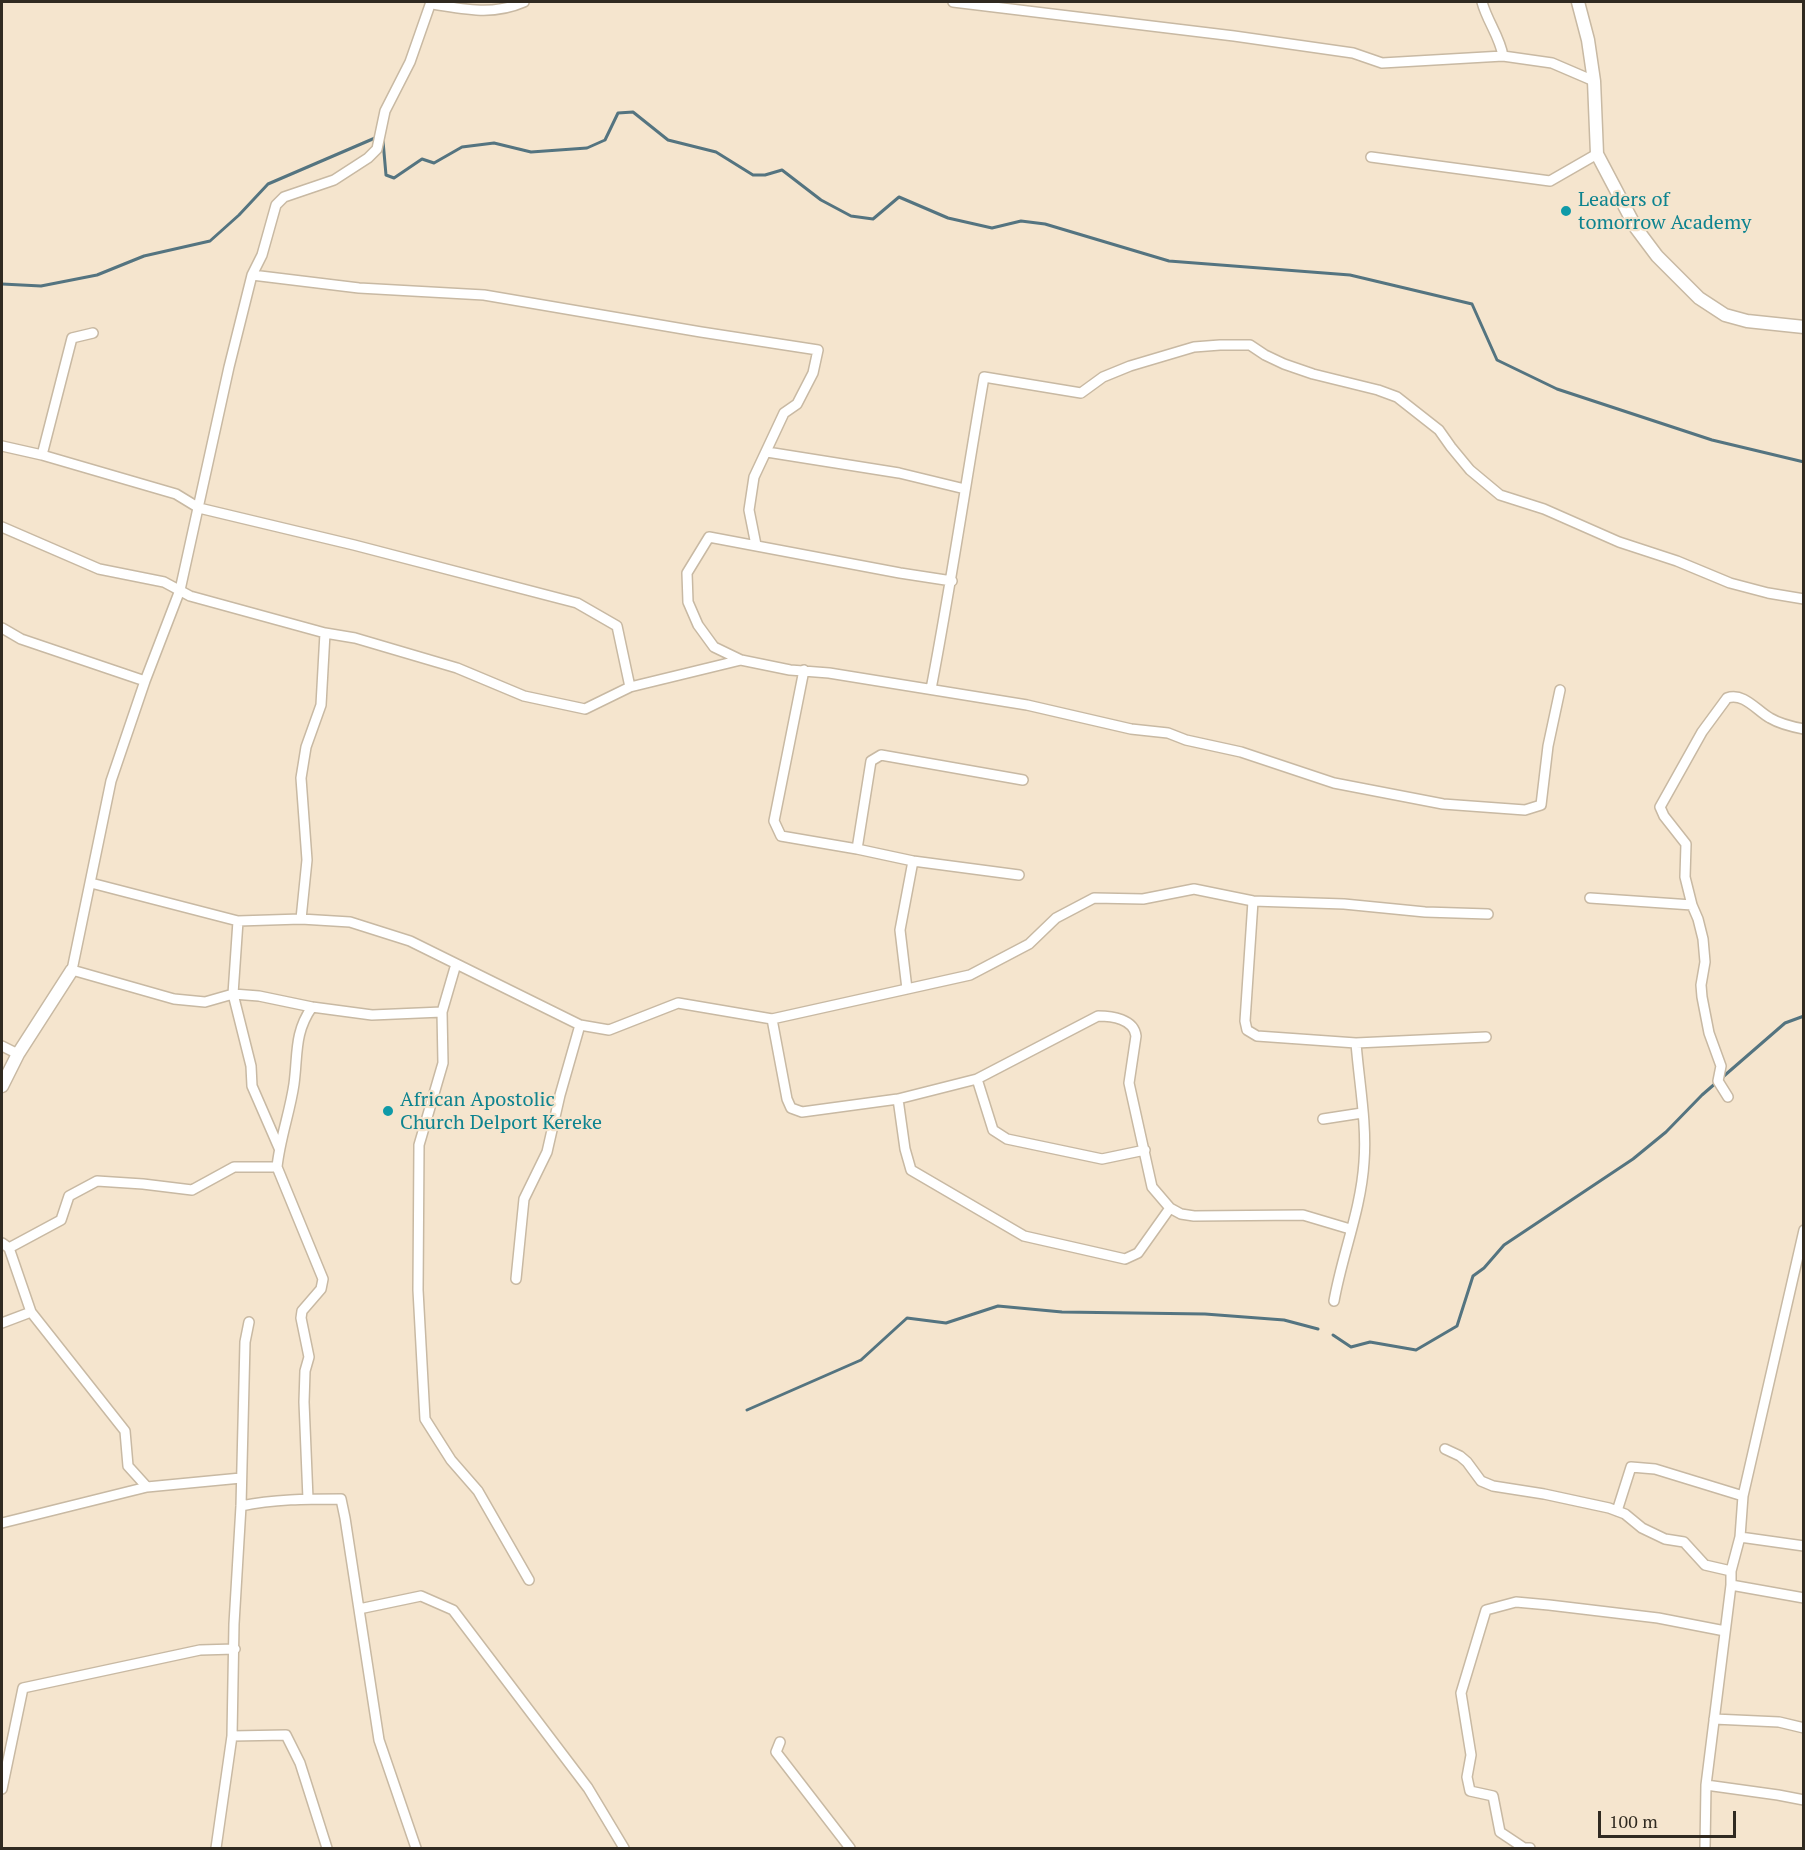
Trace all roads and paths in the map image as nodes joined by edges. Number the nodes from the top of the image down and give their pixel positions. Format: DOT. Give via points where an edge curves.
graph roads {
  1 [pos="524,2"];
  2 [pos="953,2"];
  3 [pos="1027,2"];
  4 [pos="1482,2"];
  5 [pos="1578,2"];
  6 [pos="432,3"];
  7 [pos="1028,12"];
  8 [pos="1503,56"];
  9 [pos="1594,81"];
  10 [pos="1597,154"];
  11 [pos="1371,157"];
  12 [pos="252,275"];
  13 [pos="1803,327"];
  14 [pos="93,333"];
  15 [pos="2,446"];
  16 [pos="767,452"];
  17 [pos="42,454"];
  18 [pos="964,489"];
  19 [pos="199,508"];
  20 [pos="2,527"];
  21 [pos="756,545"];
  22 [pos="952,581"];
  23 [pos="180,590"];
  24 [pos="1803,599"];
  25 [pos="2,627"];
  26 [pos="325,633"];
  27 [pos="741,660"];
  28 [pos="804,670"];
  29 [pos="145,681"];
  30 [pos="630,687"];
  31 [pos="931,689"];
  32 [pos="1560,690"];
  33 [pos="1803,729"];
  34 [pos="1023,780"];
  35 [pos="857,849"];
  36 [pos="913,861"];
  37 [pos="1019,875"];
  38 [pos="91,884"];
  39 [pos="1590,898"];
  40 [pos="1253,901"];
  41 [pos="1692,905"];
  42 [pos="1488,914"];
  43 [pos="301,919"];
  44 [pos="238,921"];
  45 [pos="456,964"];
  46 [pos="72,970"];
  47 [pos="907,989"];
  48 [pos="233,994"];
  49 [pos="312,1007"];
  50 [pos="441,1011"];
  51 [pos="772,1019"];
  52 [pos="580,1025"];
  53 [pos="1486,1037"];
  54 [pos="1356,1043"];
  55 [pos="2,1046"];
  56 [pos="18,1054"];
  57 [pos="977,1079"];
  58 [pos="2,1086"];
  59 [pos="1728,1097"];
  60 [pos="898,1099"];
  61 [pos="1362,1113"];
  62 [pos="1323,1119"];
  63 [pos="279,1148"];
  64 [pos="1145,1150"];
  65 [pos="277,1167"];
  66 [pos="1170,1208"];
  67 [pos="1350,1229"];
  68 [pos="1803,1230"];
  69 [pos="5,1246"];
  70 [pos="516,1279"];
  71 [pos="1335,1302"];
  72 [pos="31,1312"];
  73 [pos="249,1322"];
  74 [pos="2,1323"];
  75 [pos="1445,1449"];
  76 [pos="241,1478"];
  77 [pos="147,1487"];
  78 [pos="1743,1496"];
  79 [pos="308,1498"];
  80 [pos="241,1506"];
  81 [pos="1617,1511"];
  82 [pos="2,1523"];
  83 [pos="1740,1536"];
  84 [pos="1803,1546"];
  85 [pos="1731,1571"];
  86 [pos="529,1580"];
  87 [pos="1731,1585"];
  88 [pos="1803,1598"];
  89 [pos="359,1609"];
  90 [pos="1725,1631"];
  91 [pos="235,1649"];
  92 [pos="1714,1719"];
  93 [pos="1803,1728"];
  94 [pos="232,1736"];
  95 [pos="780,1742"];
  96 [pos="1706,1785"];
  97 [pos="2,1789"];
  98 [pos="1803,1800"];
  99 [pos="216,1848"];
  100 [pos="327,1848"];
  101 [pos="416,1848"];
  102 [pos="624,1848"];
  103 [pos="850,1848"];
  104 [pos="1530,1848"];
  105 [pos="1705,1848"];
  1 -- 6 [label="street" via="484,12"];
  2 -- 7 [label="street"];
  3 -- 7 [label="street"];
  4 -- 8 [label="street"];
  5 -- 9 [label="street"];
  6 -- 12 [label="street" via="410,62 385,111 377,149 334,180 284,197 276,205"];
  7 -- 8 [label="street" via="1242,37 1353,53 1382,63"];
  8 -- 9 [label="street" via="1552,63"];
  9 -- 10 [label="street"];
  10 -- 11 [label="street" via="1550,182"];
  10 -- 13 [label="street" via="1636,228 1657,256 1699,298 1725,315"];
  12 -- 16 [label="street" via="359,288 484,295 818,350 813,373 798,404 784,413"];
  12 -- 19 [label="street"];
  14 -- 17 [label="street" via="72,338"];
  15 -- 17 [label="street"];
  16 -- 18 [label="street" via="889,471"];
  16 -- 21 [label="street" via="754,477 749,510"];
  17 -- 19 [label="street" via="176,494"];
  18 -- 22 [label="street"];
  18 -- 24 [label="street" via="984,377 1081,393 1102,376 1194,347 1250,345 1284,364 1396,397 1427,418 1470,470 1500,495 1730,583"];
  19 -- 23 [label="street"];
  19 -- 30 [label="street" via="577,603 617,626"];
  20 -- 23 [label="street" via="99,569 164,582"];
  21 -- 22 [label="street"];
  21 -- 27 [label="street" via="709,537 687,573 688,602 698,625 714,647"];
  22 -- 31 [label="street"];
  23 -- 26 [label="street"];
  23 -- 29 [label="street"];
  25 -- 29 [label="street" via="21,639"];
  26 -- 30 [label="street" via="457,668 524,696 585,709"];
  26 -- 43 [label="street" via="321,705 306,747 301,778 307,860"];
  27 -- 28 [label="street"];
  27 -- 30 [label="street"];
  28 -- 31 [label="street"];
  28 -- 35 [label="street" via="774,821 782,836"];
  29 -- 38 [label="street" via="111,780"];
  31 -- 32 [label="street" via="1168,733 1334,783 1443,804 1525,810 1541,805"];
  33 -- 41 [label="street" via="1769,718 1734,696 1725,700 1702,732 1660,807 1686,844 1685,877"];
  34 -- 35 [label="street" via="881,755 871,762 868,773"];
  35 -- 36 [label="street"];
  36 -- 37 [label="street"];
  36 -- 47 [label="street" via="900,930"];
  38 -- 44 [label="street"];
  38 -- 46 [label="street"];
  39 -- 41 [label="street"];
  40 -- 42 [label="street"];
  40 -- 47 [label="street" via="1194,889 1143,899 1094,898 1056,918 1029,944 970,975"];
  40 -- 54 [label="street" via="1247,1030 1257,1036"];
  41 -- 59 [label="street" via="1703,939 1702,997 1721,1066 1718,1081"];
  43 -- 44 [label="street"];
  43 -- 45 [label="street" via="350,922 410,941"];
  44 -- 48 [label="street"];
  45 -- 50 [label="street"];
  45 -- 52 [label="street"];
  46 -- 48 [label="street" via="174,999 205,1002"];
  46 -- 56 [label="street"];
  47 -- 51 [label="street"];
  48 -- 49 [label="street"];
  48 -- 63 [label="street" via="251,1066 252,1086"];
  49 -- 50 [label="street" via="372,1015"];
  49 -- 63 [label="street" via="298,1034 294,1084"];
  50 -- 86 [label="street" via="443,1063 419,1145 418,1290 425,1419 451,1460 478,1491"];
  51 -- 52 [label="street" via="678,1003 609,1030"];
  51 -- 60 [label="street" via="792,1108 802,1112"];
  52 -- 70 [label="street" via="547,1152 524,1199"];
  53 -- 54 [label="street"];
  54 -- 61 [label="street"];
  55 -- 56 [label="street"];
  56 -- 58 [label="street"];
  57 -- 60 [label="street"];
  57 -- 64 [label="street" via="993,1130 1007,1139 1102,1159"];
  57 -- 64 [label="street" via="1098,1016 1127,1022 1136,1036 1129,1083"];
  60 -- 66 [label="street" via="904,1149 911,1170 1024,1236 1125,1259 1138,1253"];
  61 -- 62 [label="street"];
  61 -- 67 [label="street" via="1364,1163"];
  63 -- 65 [label="street"];
  64 -- 66 [label="street" via="1152,1187"];
  65 -- 69 [label="street" via="234,1167 192,1190 97,1181 69,1196 61,1220"];
  65 -- 79 [label="street" via="323,1279 321,1289 302,1311 301,1318 309,1356 304,1402"];
  66 -- 67 [label="street" via="1194,1216 1303,1215"];
  67 -- 71 [label="street"];
  68 -- 78 [label="street"];
  69 -- 72 [label="street"];
  72 -- 74 [label="street"];
  72 -- 77 [label="street" via="125,1431 128,1466"];
  73 -- 76 [label="street"];
  75 -- 81 [label="street" via="1460,1456 1481,1481 1493,1486"];
  76 -- 77 [label="street"];
  76 -- 80 [label="street"];
  77 -- 82 [label="street"];
  78 -- 81 [label="street" via="1655,1469 1631,1467"];
  78 -- 83 [label="street"];
  79 -- 80 [label="street"];
  79 -- 89 [label="street" via="341,1499"];
  80 -- 91 [label="street"];
  81 -- 85 [label="street" via="1665,1539 1684,1542 1705,1565"];
  83 -- 84 [label="street"];
  83 -- 85 [label="street"];
  85 -- 87 [label="street"];
  87 -- 88 [label="street"];
  87 -- 90 [label="street"];
  89 -- 101 [label="street" via="380,1740"];
  89 -- 102 [label="street" via="422,1596 453,1610 588,1788"];
  90 -- 92 [label="street"];
  90 -- 104 [label="street" via="1658,1618 1516,1602 1486,1610 1461,1693 1471,1755 1467,1777 1470,1791 1493,1796 1500,1832"];
  91 -- 94 [label="street"];
  91 -- 97 [label="street" via="200,1650 23,1688"];
  92 -- 93 [label="street" via="1779,1722"];
  92 -- 96 [label="street"];
  94 -- 99 [label="street"];
  94 -- 100 [label="street" via="286,1735 300,1763"];
  95 -- 103 [label="street" via="776,1752"];
  96 -- 98 [label="street"];
  96 -- 105 [label="street"];
}
